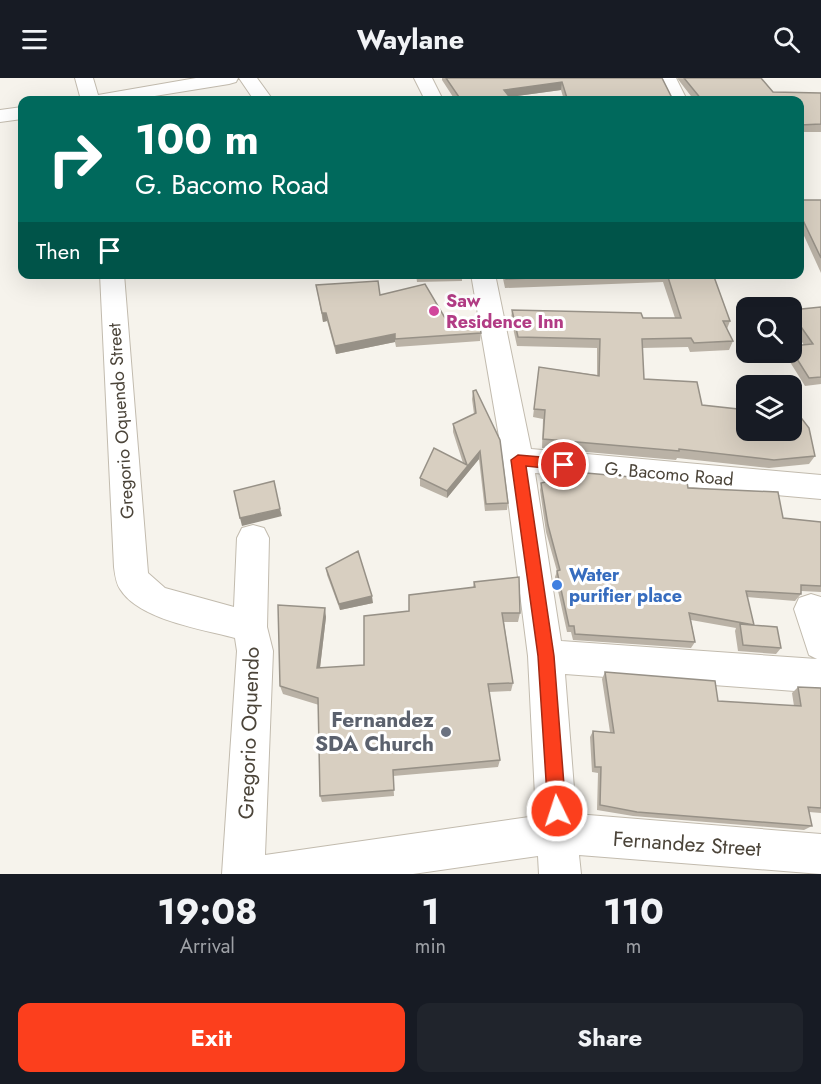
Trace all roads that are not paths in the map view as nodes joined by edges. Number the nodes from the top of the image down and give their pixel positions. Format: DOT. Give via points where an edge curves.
graph roads {
  1 [pos="84,78"];
  2 [pos="229,78"];
  3 [pos="248,78"];
  4 [pos="445,78"];
  5 [pos="667,78"];
  6 [pos="424,80"];
  7 [pos="89,96"];
  8 [pos="123,96"];
  9 [pos="260,96"];
  10 [pos="432,96"];
  11 [pos="676,96"];
  12 [pos="18,114"];
  13 [pos="0,116"];
  14 [pos="112,279"];
  15 [pos="484,279"];
  16 [pos="518,460"];
  17 [pos="821,487"];
  18 [pos="253,538"];
  19 [pos="130,567"];
  20 [pos="811,609"];
  21 [pos="250,627"];
  22 [pos="821,644"];
  23 [pos="546,656"];
  24 [pos="821,676"];
  25 [pos="558,833"];
  26 [pos="821,854"];
  27 [pos="243,874"];
  28 [pos="268,874"];
  29 [pos="561,874"];
  1 -- 7 [label="street"];
  2 -- 8 [label="street"];
  3 -- 9 [label="street"];
  4 -- 6 [label="street"];
  5 -- 11 [label="street"];
  6 -- 10 [label="street"];
  12 -- 13 [label="street"];
  14 -- 19 [label="street, Gregorio Oquendo Street"];
  15 -- 16 [label="street"];
  16 -- 17 [label="street, G. Bacomo Road"];
  16 -- 23 [label="street"];
  18 -- 21 [label="street"];
  19 -- 21 [label="street, Gregorio Oquendo" via="133,581 155,600"];
  20 -- 22 [label="street"];
  21 -- 27 [label="street, Gregorio Oquendo" via="255,651"];
  23 -- 24 [label="street"];
  23 -- 25 [label="street"];
  25 -- 26 [label="street, Fernandez Street"];
  25 -- 28 [label="street, Fernandez Street"];
  25 -- 29 [label="street"];
}
